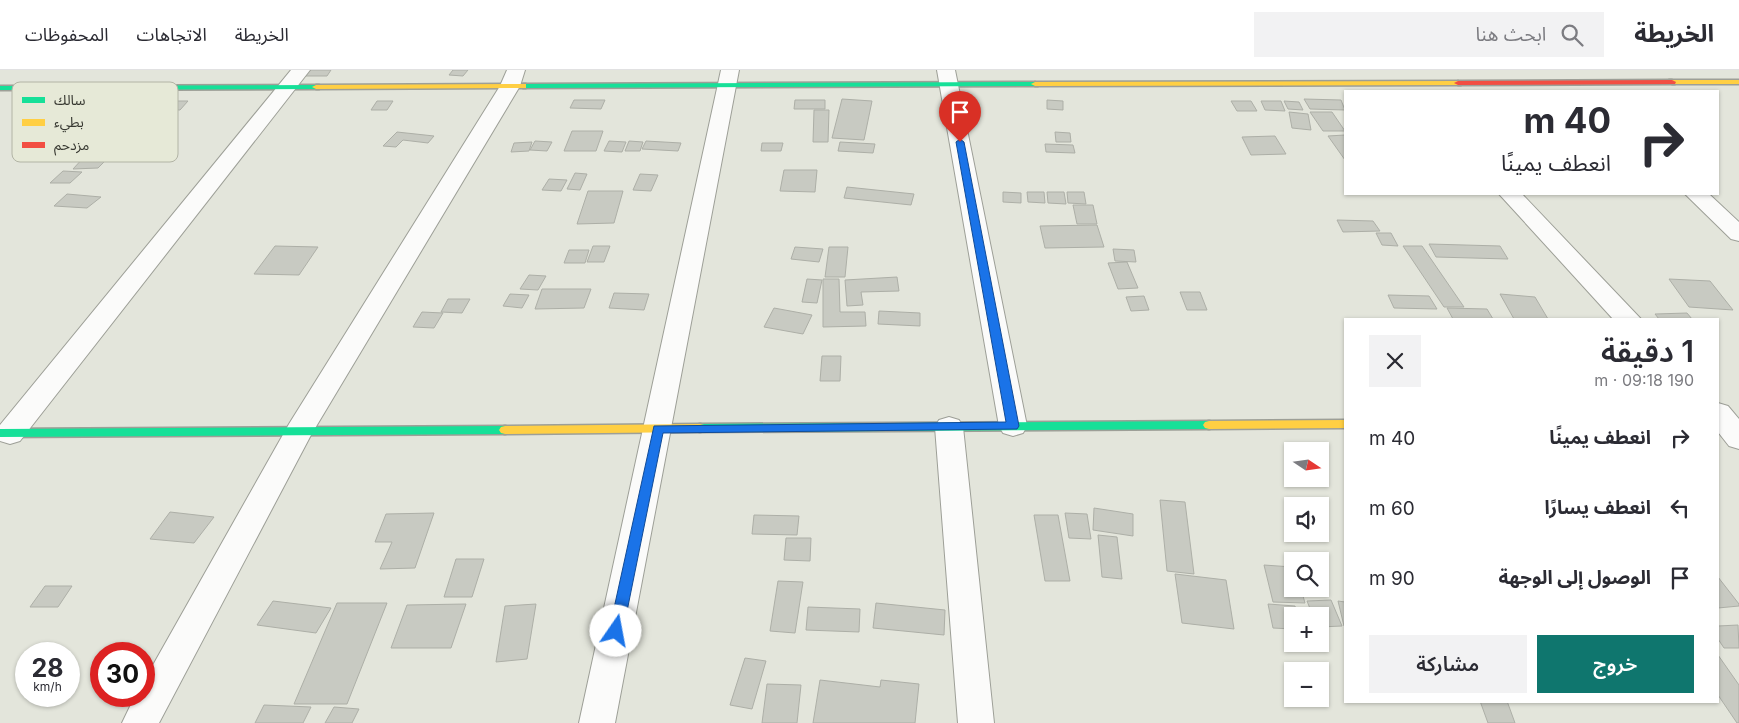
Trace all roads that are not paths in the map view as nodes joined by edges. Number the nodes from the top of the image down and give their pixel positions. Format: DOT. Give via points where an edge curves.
graph roads {
  1 [pos="948,77"];
  2 [pos="513,78"];
  3 [pos="729,78"];
  4 [pos="294,79"];
  5 [pos="1739,82"];
  6 [pos="178,83"];
  7 [pos="1410,87"];
  8 [pos="1582,87"];
  9 [pos="1511,195"];
  10 [pos="1697,195"];
  11 [pos="1739,234"];
  12 [pos="1627,318"];
  13 [pos="1344,424"];
  14 [pos="1013,426"];
  15 [pos="949,427"];
  16 [pos="658,429"];
  17 [pos="299,431"];
  18 [pos="5,433"];
  19 [pos="140,723"];
  20 [pos="597,723"];
  21 [pos="976,723"];
  1 -- 3 [label="street"];
  1 -- 7 [label="street"];
  1 -- 14 [label="street"];
  2 -- 3 [label="street"];
  2 -- 4 [label="street"];
  2 -- 17 [label="street"];
  3 -- 16 [label="street"];
  4 -- 6 [label="street"];
  4 -- 18 [label="street"];
  5 -- 8 [label="street"];
  7 -- 8 [label="street"];
  9 -- 12 [label="street"];
  10 -- 11 [label="street"];
  13 -- 14 [label="street"];
  14 -- 15 [label="street"];
  15 -- 16 [label="street"];
  15 -- 21 [label="street"];
  16 -- 17 [label="street"];
  16 -- 20 [label="street"];
  17 -- 18 [label="street"];
  17 -- 19 [label="street"];
}
